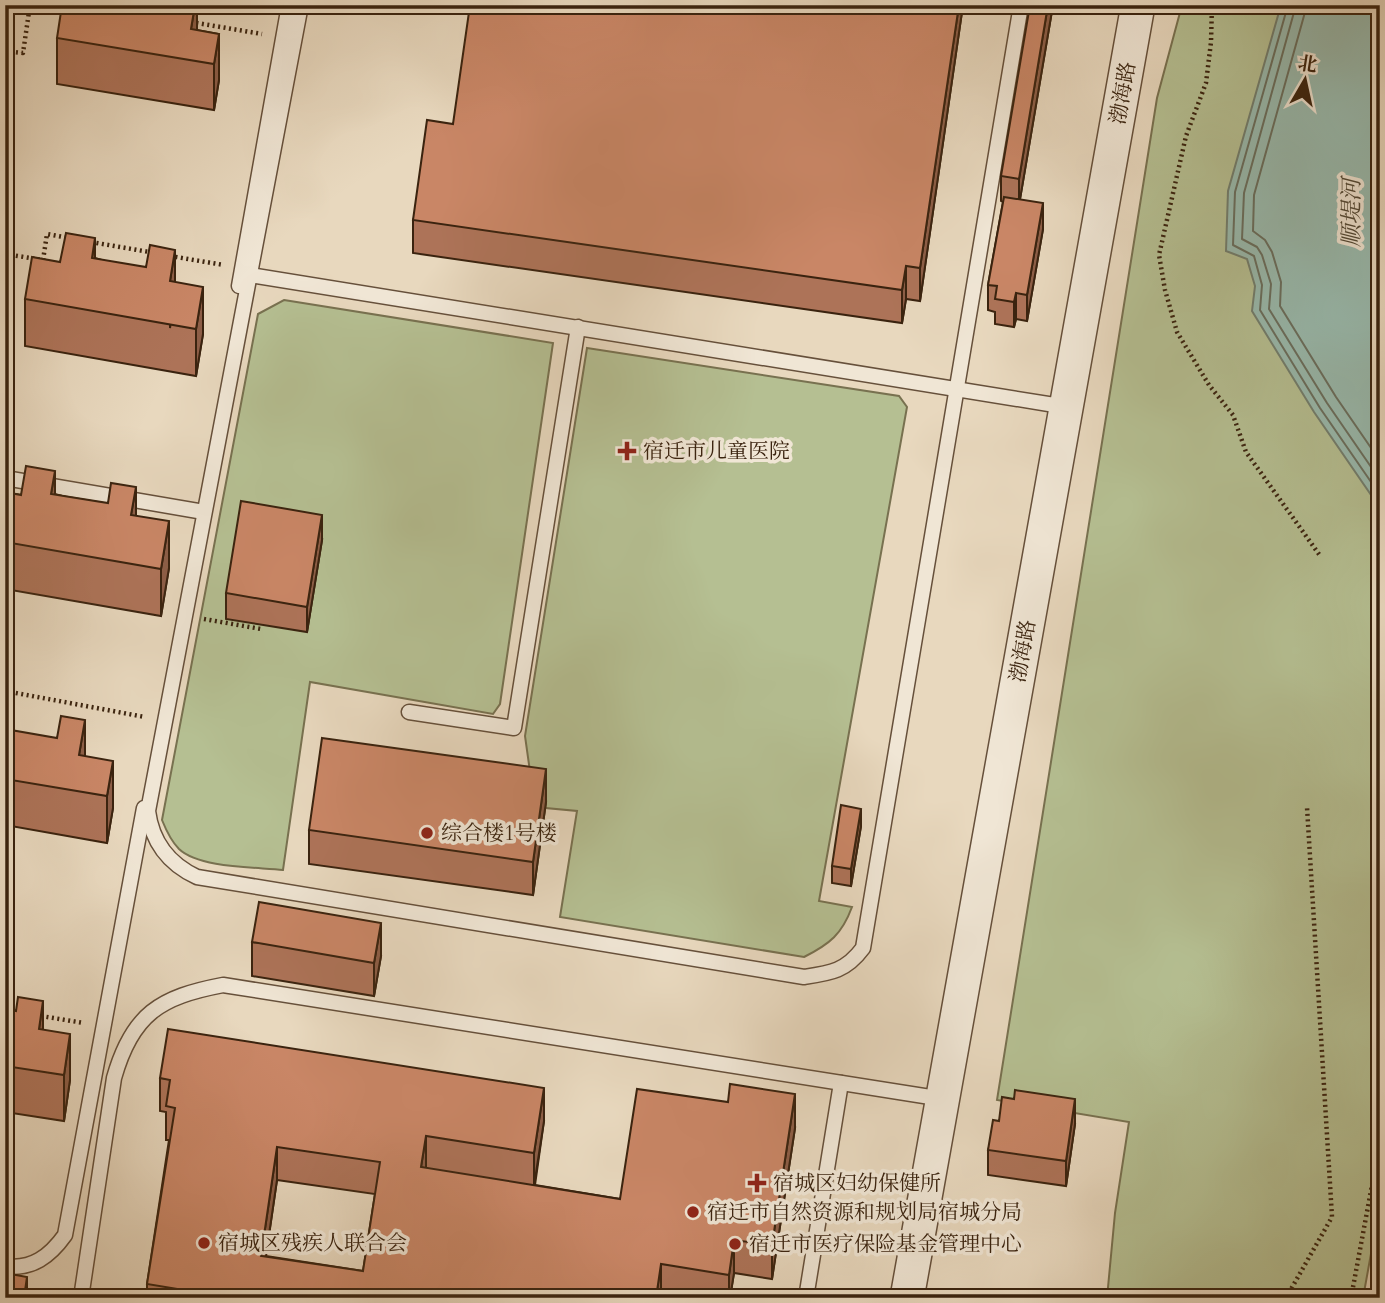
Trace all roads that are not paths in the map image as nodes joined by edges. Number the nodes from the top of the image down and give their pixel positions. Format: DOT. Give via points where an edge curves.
graph roads {
  1 [pos="289,5"];
  2 [pos="302,5"];
  3 [pos="1021,5"];
  4 [pos="1139,5"];
  5 [pos="246,272"];
  6 [pos="578,327"];
  7 [pos="956,389"];
  8 [pos="1066,407"];
  9 [pos="5,478"];
  10 [pos="198,511"];
  11 [pos="409,712"];
  12 [pos="841,1083"];
  13 [pos="943,1099"];
  14 [pos="5,1266"];
  15 [pos="81,1298"];
  16 [pos="806,1298"];
  17 [pos="907,1298"];
  1 -- 5 [label="lane"];
  2 -- 5 [label="lane"];
  3 -- 7 [label="lane"];
  4 -- 8 [label="street, 渤海路"];
  5 -- 6 [label="lane"];
  5 -- 7 [label="lane" via="148,811 157,845 197,877 804,977 838,971 863,948"];
  5 -- 10 [label="lane"];
  6 -- 7 [label="lane"];
  6 -- 11 [label="lane" via="514,728"];
  7 -- 8 [label="lane"];
  8 -- 13 [label="street, 渤海路"];
  9 -- 10 [label="lane"];
  10 -- 14 [label="lane" via="65,1235 57,1247 33,1264"];
  12 -- 13 [label="lane"];
  12 -- 15 [label="lane" via="223,985 193,991 146,1016 121,1055"];
  12 -- 16 [label="lane"];
  13 -- 17 [label="street, 渤海路"];
}
